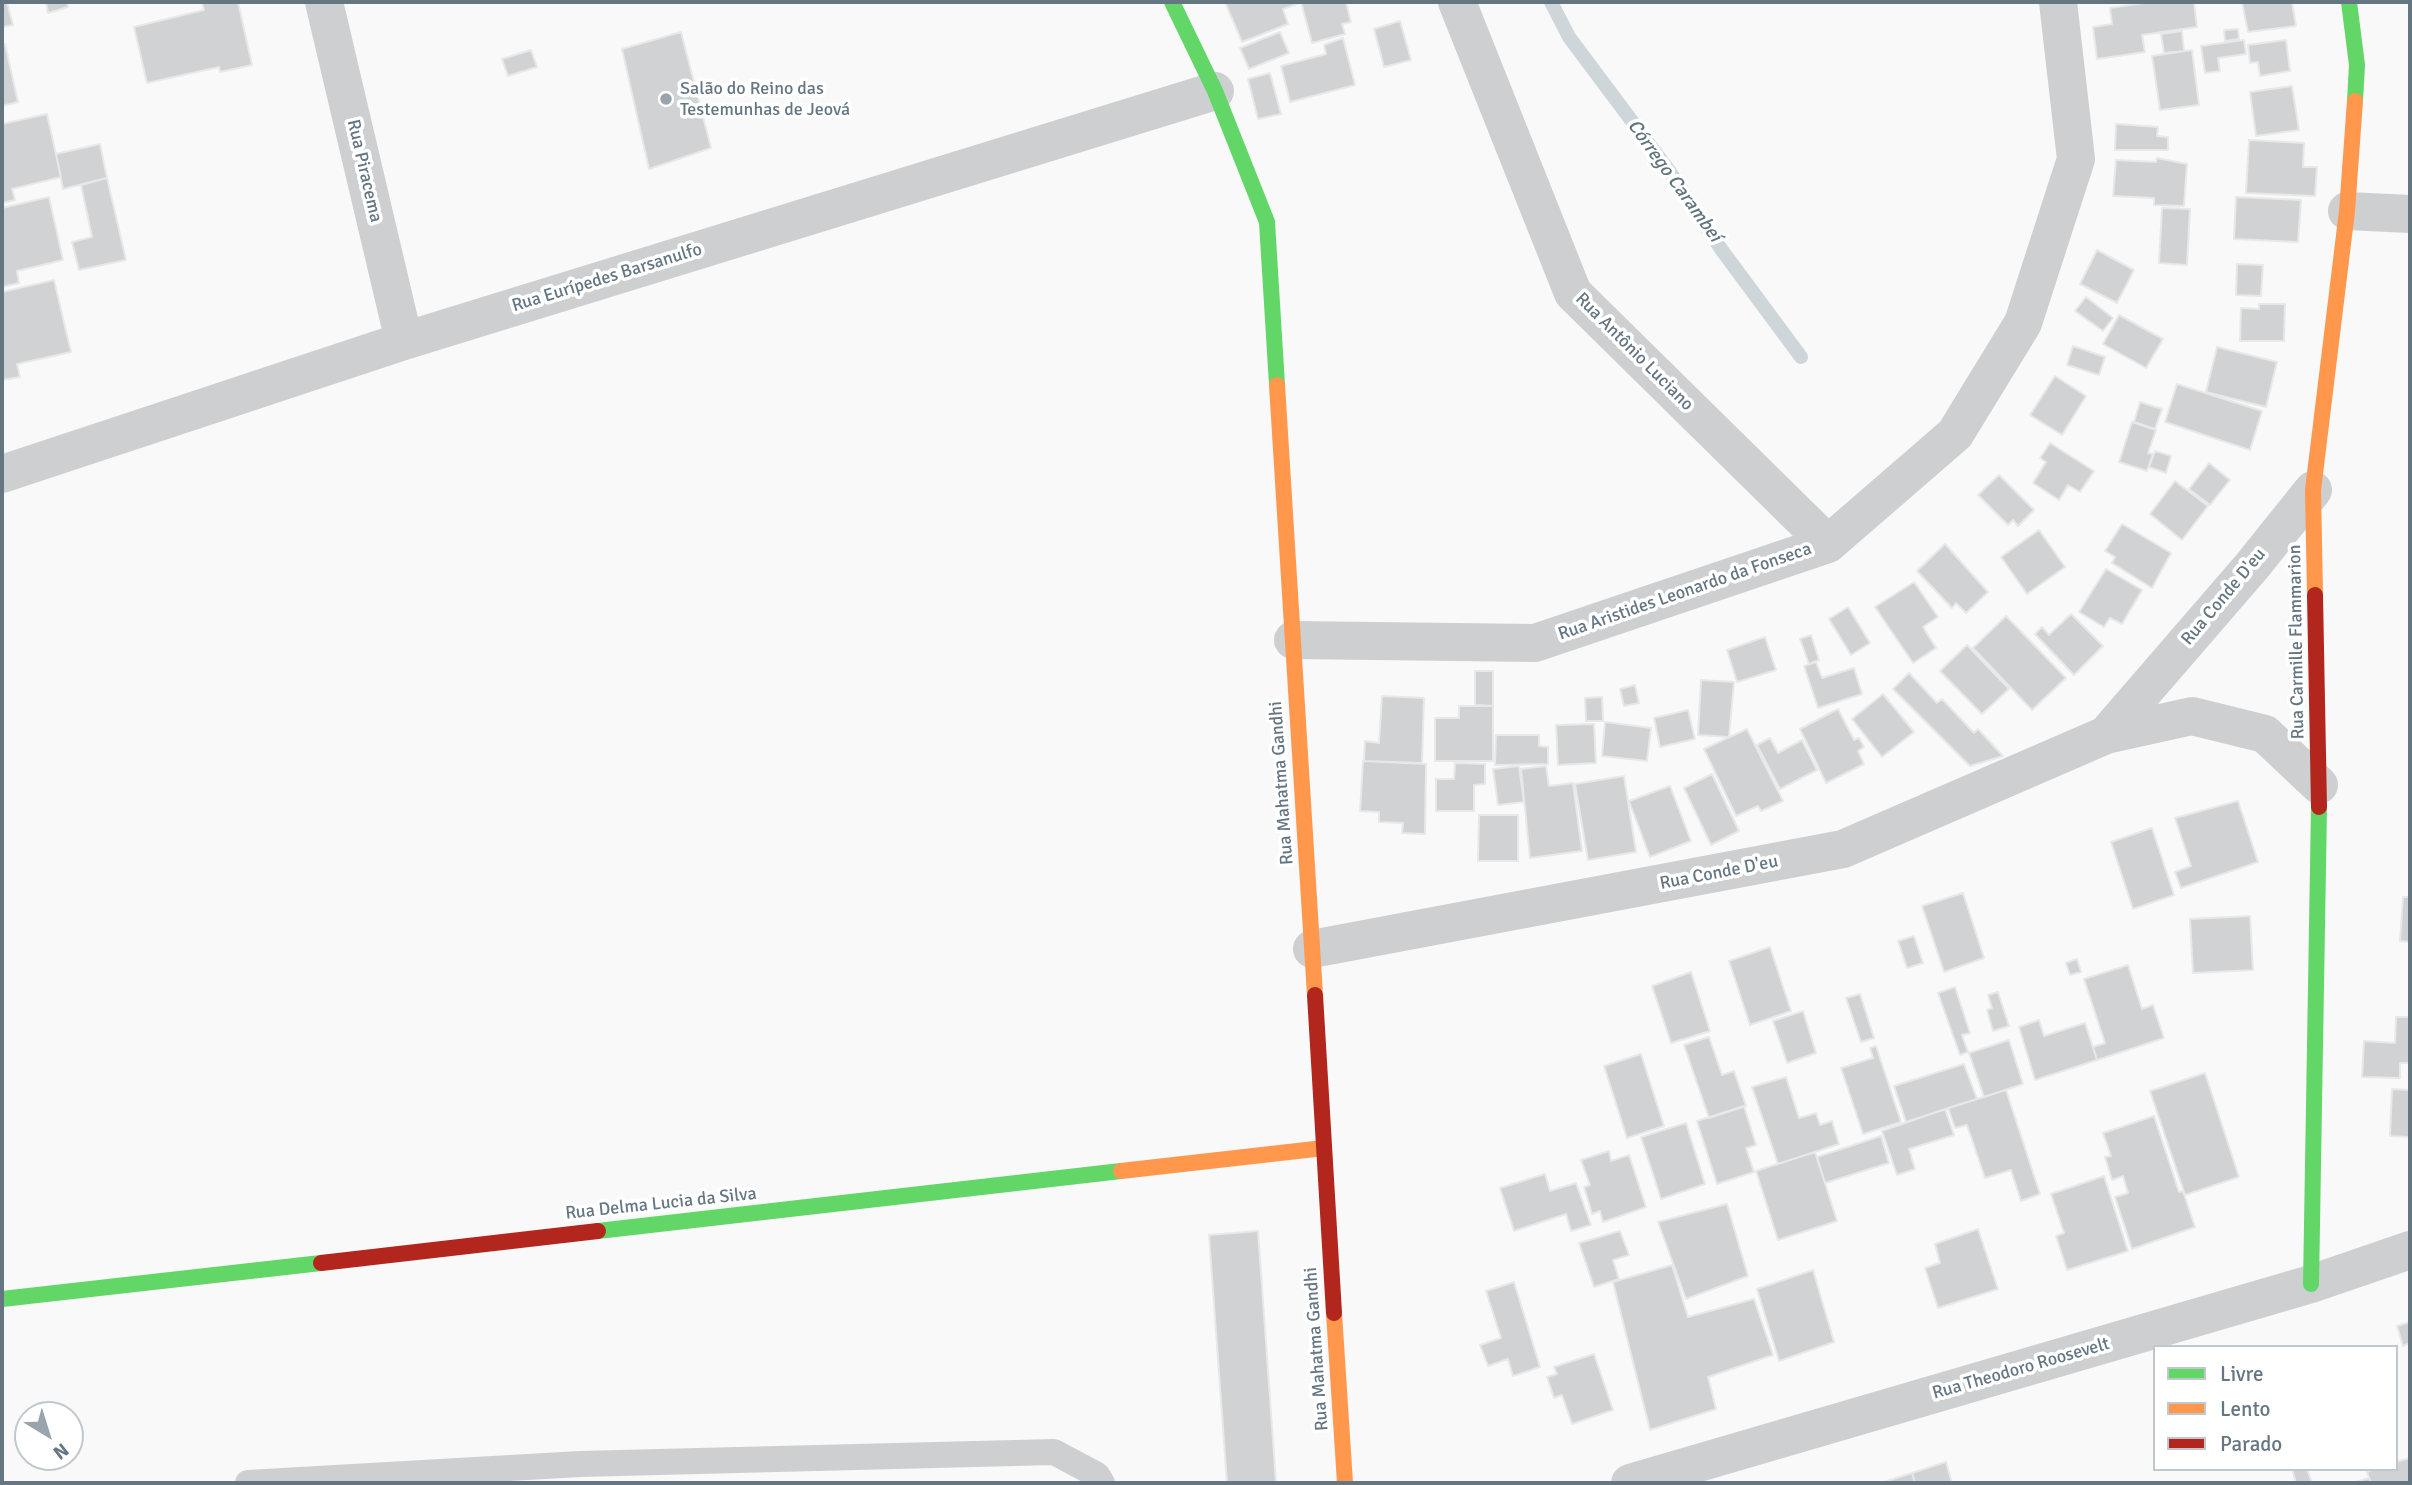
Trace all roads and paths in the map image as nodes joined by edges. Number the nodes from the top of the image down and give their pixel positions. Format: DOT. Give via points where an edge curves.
graph roads {
  1 [pos="324,2"];
  2 [pos="1172,2"];
  3 [pos="1457,2"];
  4 [pos="2058,2"];
  5 [pos="2348,2"];
  6 [pos="1215,90"];
  7 [pos="2347,211"];
  8 [pos="2410,214"];
  9 [pos="404,341"];
  10 [pos="2,474"];
  11 [pos="2313,490"];
  12 [pos="1828,544"];
  13 [pos="1293,640"];
  14 [pos="2106,735"];
  15 [pos="2319,785"];
  16 [pos="1312,949"];
  17 [pos="1324,1148"];
  18 [pos="2410,1251"];
  19 [pos="2311,1284"];
  20 [pos="2,1298"];
  21 [pos="642,1473"];
  22 [pos="248,1483"];
  23 [pos="1102,1483"];
  24 [pos="1345,1483"];
  25 [pos="1630,1483"];
  1 -- 9 [label="street, Rua Piracema"];
  2 -- 6 [label="street, Rua Mahatma Gandhi"];
  3 -- 12 [label="street, Rua Antônio Luciano" via="1573,293"];
  4 -- 12 [label="street, Rua Aristides Leonardo da Fonseca" via="2076,159 2023,323 1955,434"];
  5 -- 7 [label="street, Rua Carmille Flammarion" via="2357,65"];
  6 -- 9 [label="street, Rua Eurípedes Barsanulfo"];
  6 -- 13 [label="street, Rua Mahatma Gandhi" via="1267,222"];
  7 -- 8 [label="street"];
  7 -- 11 [label="street, Rua Carmille Flammarion"];
  9 -- 10 [label="street, Rua Eurípedes Barsanulfo"];
  11 -- 14 [label="street, Rua Conde D'eu"];
  11 -- 15 [label="street, Rua Carmille Flammarion"];
  12 -- 13 [label="street, Rua Aristides Leonardo da Fonseca" via="1535,643"];
  13 -- 16 [label="street, Rua Mahatma Gandhi"];
  14 -- 15 [label="street, Rua Conde D'eu" via="2192,716 2265,734"];
  14 -- 16 [label="street, Rua Conde D'eu" via="1843,849"];
  15 -- 19 [label="street, Rua Carmille Flammarion"];
  16 -- 17 [label="street, Rua Mahatma Gandhi"];
  17 -- 20 [label="street, Rua Delma Lucia da Silva"];
  17 -- 24 [label="street, Rua Mahatma Gandhi"];
  18 -- 19 [label="street, Rua Theodoro Roosevelt"];
  19 -- 25 [label="street, Rua Theodoro Roosevelt"];
  21 -- 22 [label="lane" via="580,1464"];
  21 -- 23 [label="lane" via="1054,1452 1097,1475"];
}
